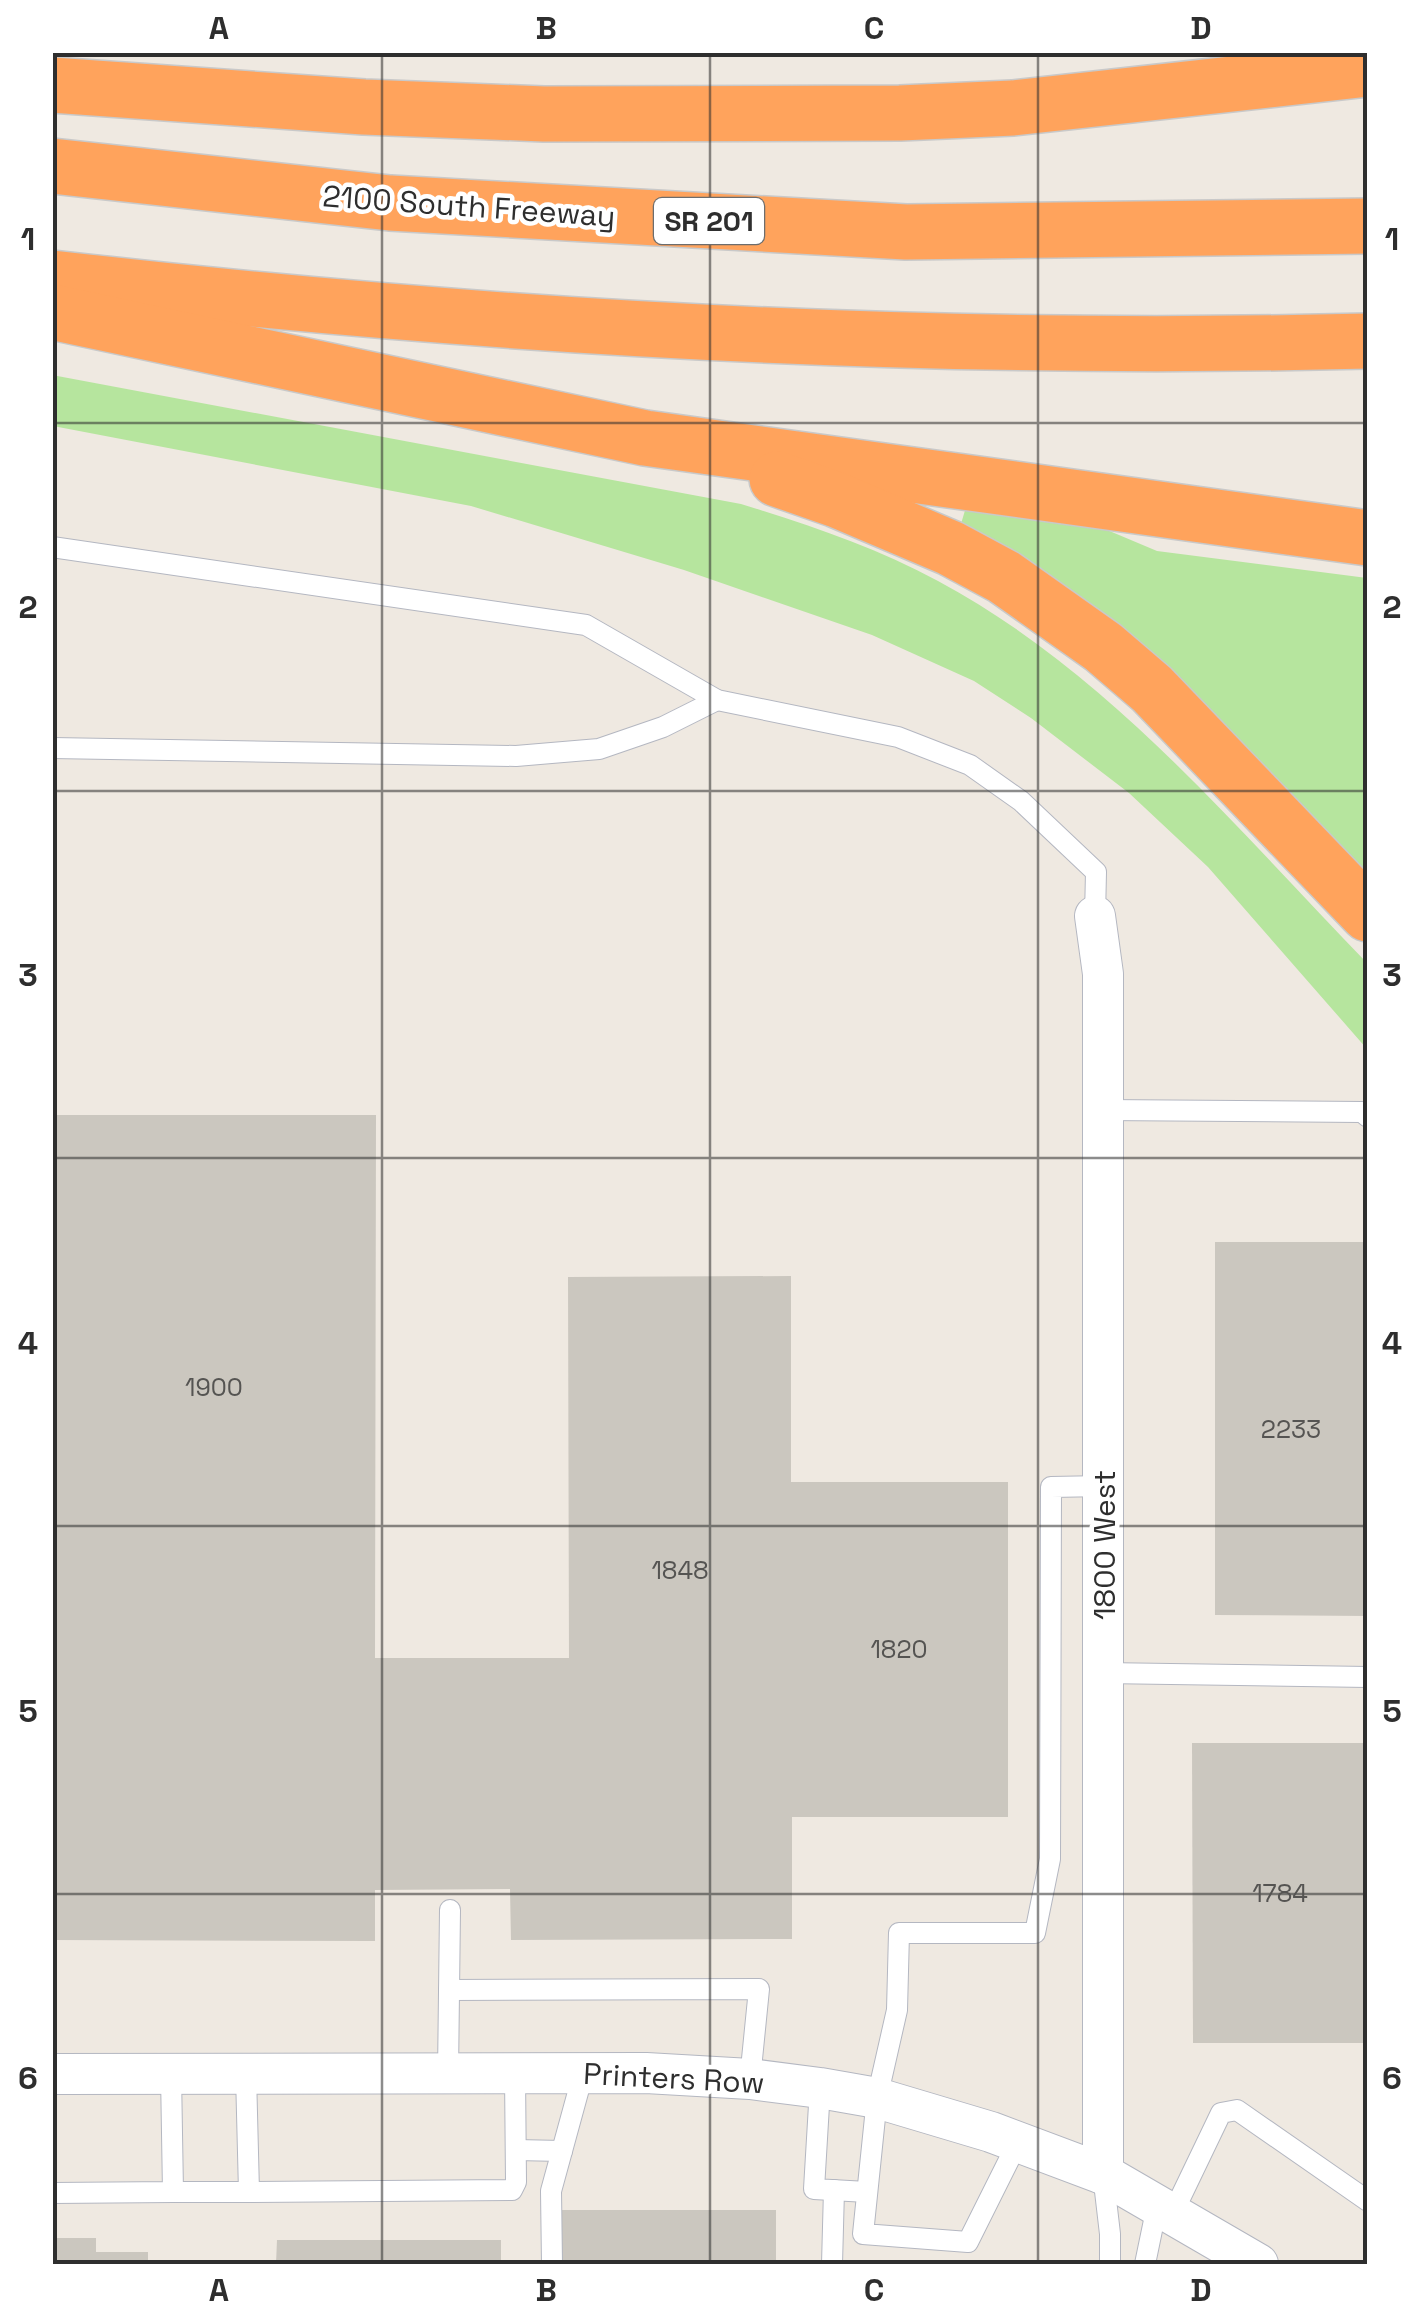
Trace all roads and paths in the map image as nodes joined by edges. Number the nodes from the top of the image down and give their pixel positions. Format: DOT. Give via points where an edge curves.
graph roads {
  1 [pos="1368,68"];
  2 [pos="52,76"];
  3 [pos="52,86"];
  4 [pos="183,97"];
  5 [pos="52,166"];
  6 [pos="1368,226"];
  7 [pos="52,278"];
  8 [pos="52,312"];
  9 [pos="1368,341"];
  10 [pos="645,438"];
  11 [pos="1368,538"];
  12 [pos="52,546"];
  13 [pos="717,700"];
  14 [pos="52,748"];
  15 [pos="1368,914"];
  16 [pos="1095,916"];
  17 [pos="1103,1110"];
  18 [pos="1368,1117"];
  19 [pos="1104,1486"];
  20 [pos="1103,1673"];
  21 [pos="1368,1678"];
  22 [pos="450,1910"];
  23 [pos="449,1990"];
  24 [pos="52,2074"];
  25 [pos="170,2074"];
  26 [pos="246,2074"];
  27 [pos="448,2074"];
  28 [pos="515,2074"];
  29 [pos="584,2074"];
  30 [pos="750,2079"];
  31 [pos="820,2088"];
  32 [pos="877,2098"];
  33 [pos="1018,2142"];
  34 [pos="516,2150"];
  35 [pos="562,2151"];
  36 [pos="1103,2174"];
  37 [pos="834,2190"];
  38 [pos="173,2192"];
  39 [pos="249,2192"];
  40 [pos="867,2192"];
  41 [pos="52,2193"];
  42 [pos="1368,2202"];
  43 [pos="1165,2210"];
  44 [pos="552,2264"];
  45 [pos="832,2264"];
  46 [pos="1110,2264"];
  47 [pos="1146,2264"];
  48 [pos="1258,2264"];
  1 -- 4 [label="highway" via="1033,106 900,113 544,114"];
  2 -- 4 [label="highway"];
  3 -- 4 [label="highway"];
  5 -- 6 [label="highway, 2100 South Freeway / SR 201" via="390,204 906,232"];
  7 -- 9 [label="highway" via="687,330 934,341"];
  8 -- 10 [label="highway"];
  10 -- 11 [label="highway"];
  10 -- 15 [label="highway" via="837,500 1004,577 1152,689"];
  12 -- 13 [label="lane" via="586,625"];
  13 -- 14 [label="lane" via="598,750 516,756"];
  13 -- 16 [label="lane" via="898,738 970,765 1021,801 1096,872"];
  16 -- 17 [label="street, 1800 West" via="1103,974"];
  17 -- 18 [label="lane"];
  17 -- 19 [label="street, 1800 West"];
  19 -- 20 [label="street, 1800 West"];
  19 -- 32 [label="lane" via="1051,1487 1050,1859 1035,1934 899,1934 897,2010"];
  20 -- 21 [label="lane"];
  20 -- 36 [label="street, 1800 West"];
  22 -- 23 [label="lane"];
  23 -- 27 [label="lane"];
  23 -- 30 [label="lane" via="759,1989"];
  24 -- 25 [label="street, Printers Row"];
  25 -- 26 [label="street, Printers Row"];
  25 -- 38 [label="lane"];
  26 -- 27 [label="street, Printers Row"];
  26 -- 39 [label="lane"];
  27 -- 28 [label="street, Printers Row"];
  28 -- 29 [label="street, Printers Row"];
  28 -- 34 [label="lane"];
  29 -- 30 [label="street, Printers Row"];
  29 -- 35 [label="lane"];
  30 -- 31 [label="street, Printers Row"];
  31 -- 32 [label="street, Printers Row"];
  31 -- 37 [label="lane" via="814,2189"];
  32 -- 33 [label="street, Printers Row"];
  32 -- 40 [label="lane"];
  33 -- 36 [label="street, Printers Row"];
  33 -- 40 [label="lane" via="968,2242 863,2234"];
  34 -- 35 [label="lane"];
  34 -- 39 [label="lane" via="516,2187 506,2191"];
  35 -- 44 [label="lane" via="551,2191"];
  36 -- 43 [label="street, Printers Row"];
  36 -- 46 [label="lane"];
  37 -- 40 [label="lane"];
  37 -- 45 [label="lane"];
  38 -- 39 [label="lane"];
  38 -- 41 [label="lane"];
  42 -- 43 [label="lane" via="1237,2110 1221,2113"];
  43 -- 47 [label="lane"];
  43 -- 48 [label="street, Printers Row"];
}
